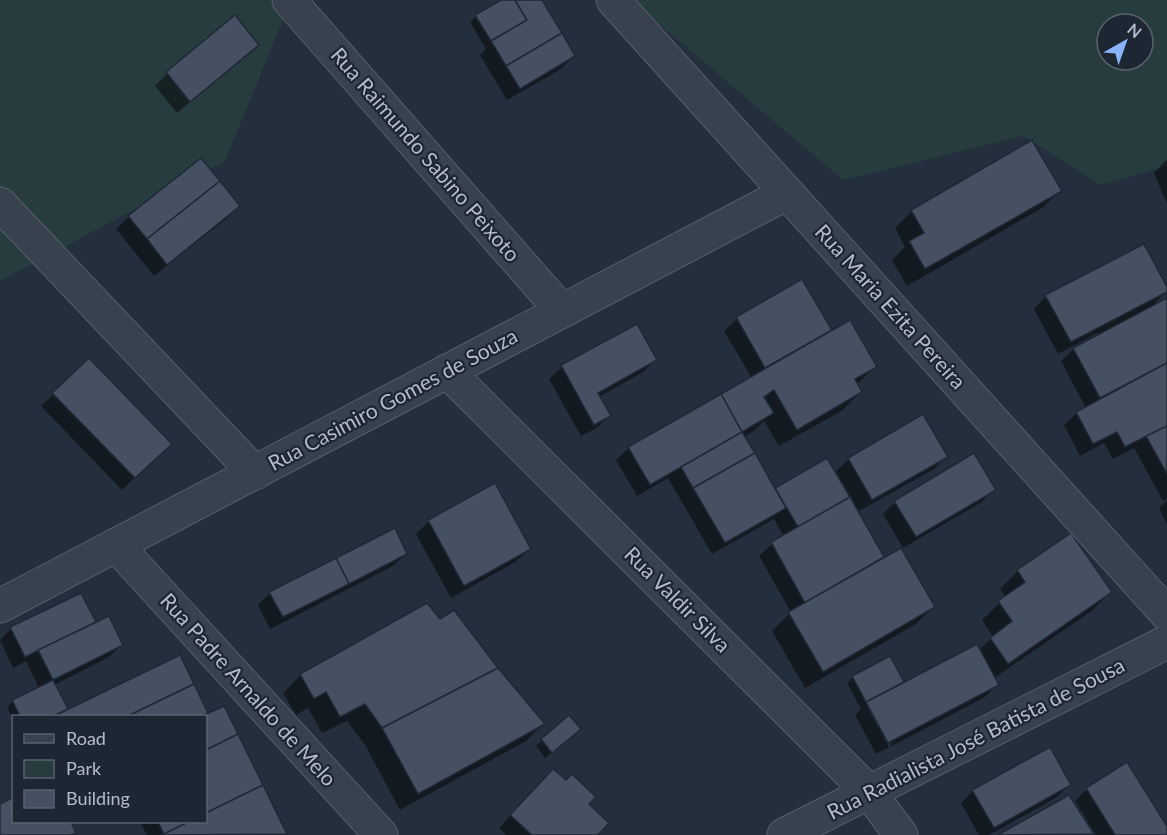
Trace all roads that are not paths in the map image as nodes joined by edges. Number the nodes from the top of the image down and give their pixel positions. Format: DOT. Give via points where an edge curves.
graph roads {
  1 [pos="289,0"];
  2 [pos="613,0"];
  3 [pos="787,193"];
  4 [pos="0,204"];
  5 [pos="562,311"];
  6 [pos="447,371"];
  7 [pos="255,472"];
  8 [pos="116,545"];
  9 [pos="0,606"];
  10 [pos="1167,614"];
  11 [pos="1167,642"];
  12 [pos="869,792"];
  13 [pos="381,835"];
  14 [pos="784,835"];
  15 [pos="901,835"];
  1 -- 5 [label="street, Rua Raimundo Sabino Peixoto"];
  2 -- 3 [label="street, Rua Maria Ezita Pereira"];
  3 -- 5 [label="street, Rua Casimiro Gomes de Souza"];
  3 -- 10 [label="street, Rua Maria Ezita Pereira"];
  4 -- 7 [label="street"];
  5 -- 6 [label="street, Rua Casimiro Gomes de Souza"];
  6 -- 7 [label="street, Rua Casimiro Gomes de Souza"];
  6 -- 12 [label="street, Rua Valdir Silva"];
  7 -- 8 [label="street, Rua Casimiro Gomes de Souza"];
  8 -- 9 [label="street, Rua Casimiro Gomes de Souza"];
  8 -- 13 [label="street, Rua Padre Arnaldo de Melo"];
  11 -- 12 [label="street, Rua Radialista José Batista de Sousa"];
  12 -- 14 [label="street, Rua Radialista José Batista de Sousa"];
  12 -- 15 [label="street, Rua Valdir Silva"];
}
